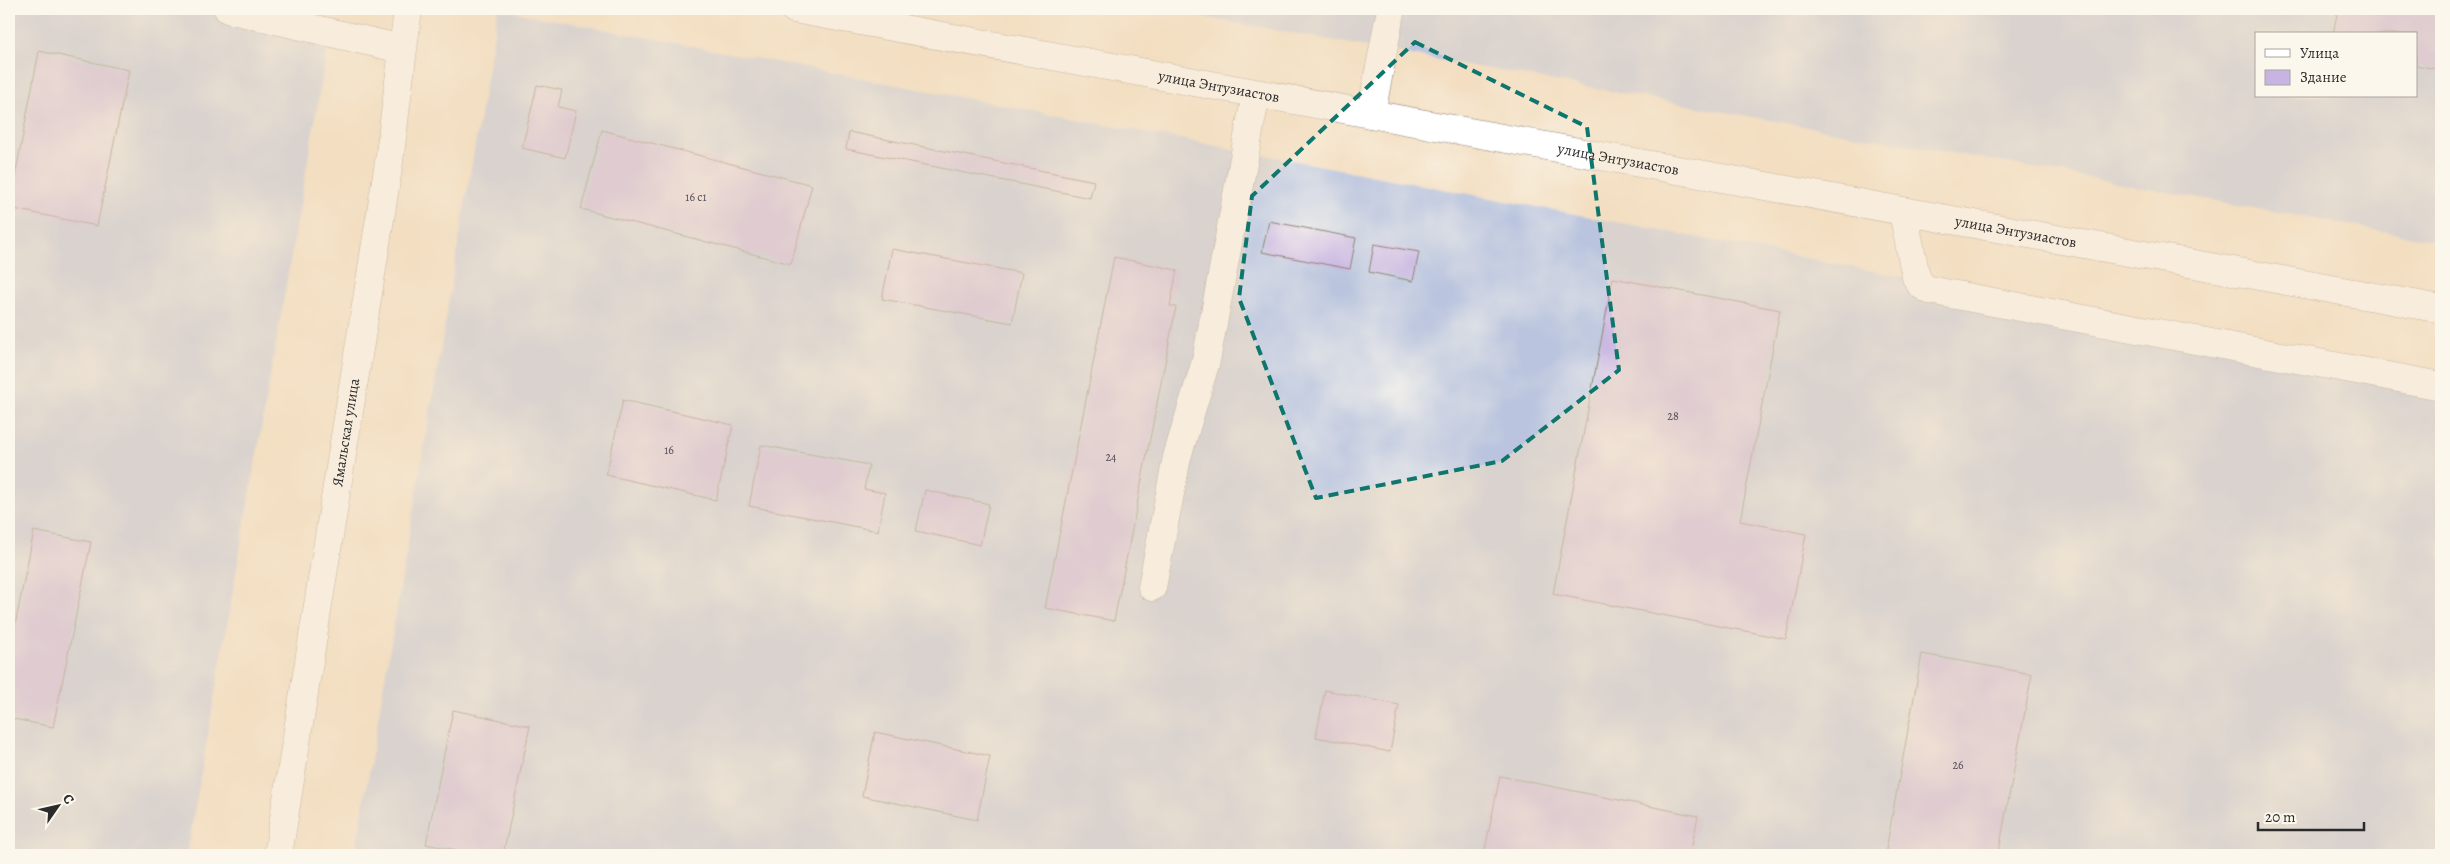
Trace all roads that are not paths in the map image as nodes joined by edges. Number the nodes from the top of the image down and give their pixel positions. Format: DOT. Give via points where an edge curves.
graph roads {
  1 [pos="228,9"];
  2 [pos="408,9"];
  3 [pos="794,9"];
  4 [pos="1390,9"];
  5 [pos="402,49"];
  6 [pos="1256,94"];
  7 [pos="1370,114"];
  8 [pos="1903,212"];
  9 [pos="2441,309"];
  10 [pos="2441,386"];
  11 [pos="1152,587"];
  12 [pos="278,855"];
  1 -- 5 [label="street"];
  2 -- 5 [label="street, Ямальская улица"];
  3 -- 6 [label="street, улица Энтузиастов"];
  4 -- 7 [label="street"];
  5 -- 12 [label="street, Ямальская улица" via="389,162"];
  6 -- 7 [label="street, улица Энтузиастов"];
  6 -- 11 [label="street" via="1206,362 1177,457"];
  7 -- 8 [label="street, улица Энтузиастов"];
  8 -- 9 [label="street, улица Энтузиастов"];
  8 -- 10 [label="street" via="1916,277 1921,286 1929,290"];
}
